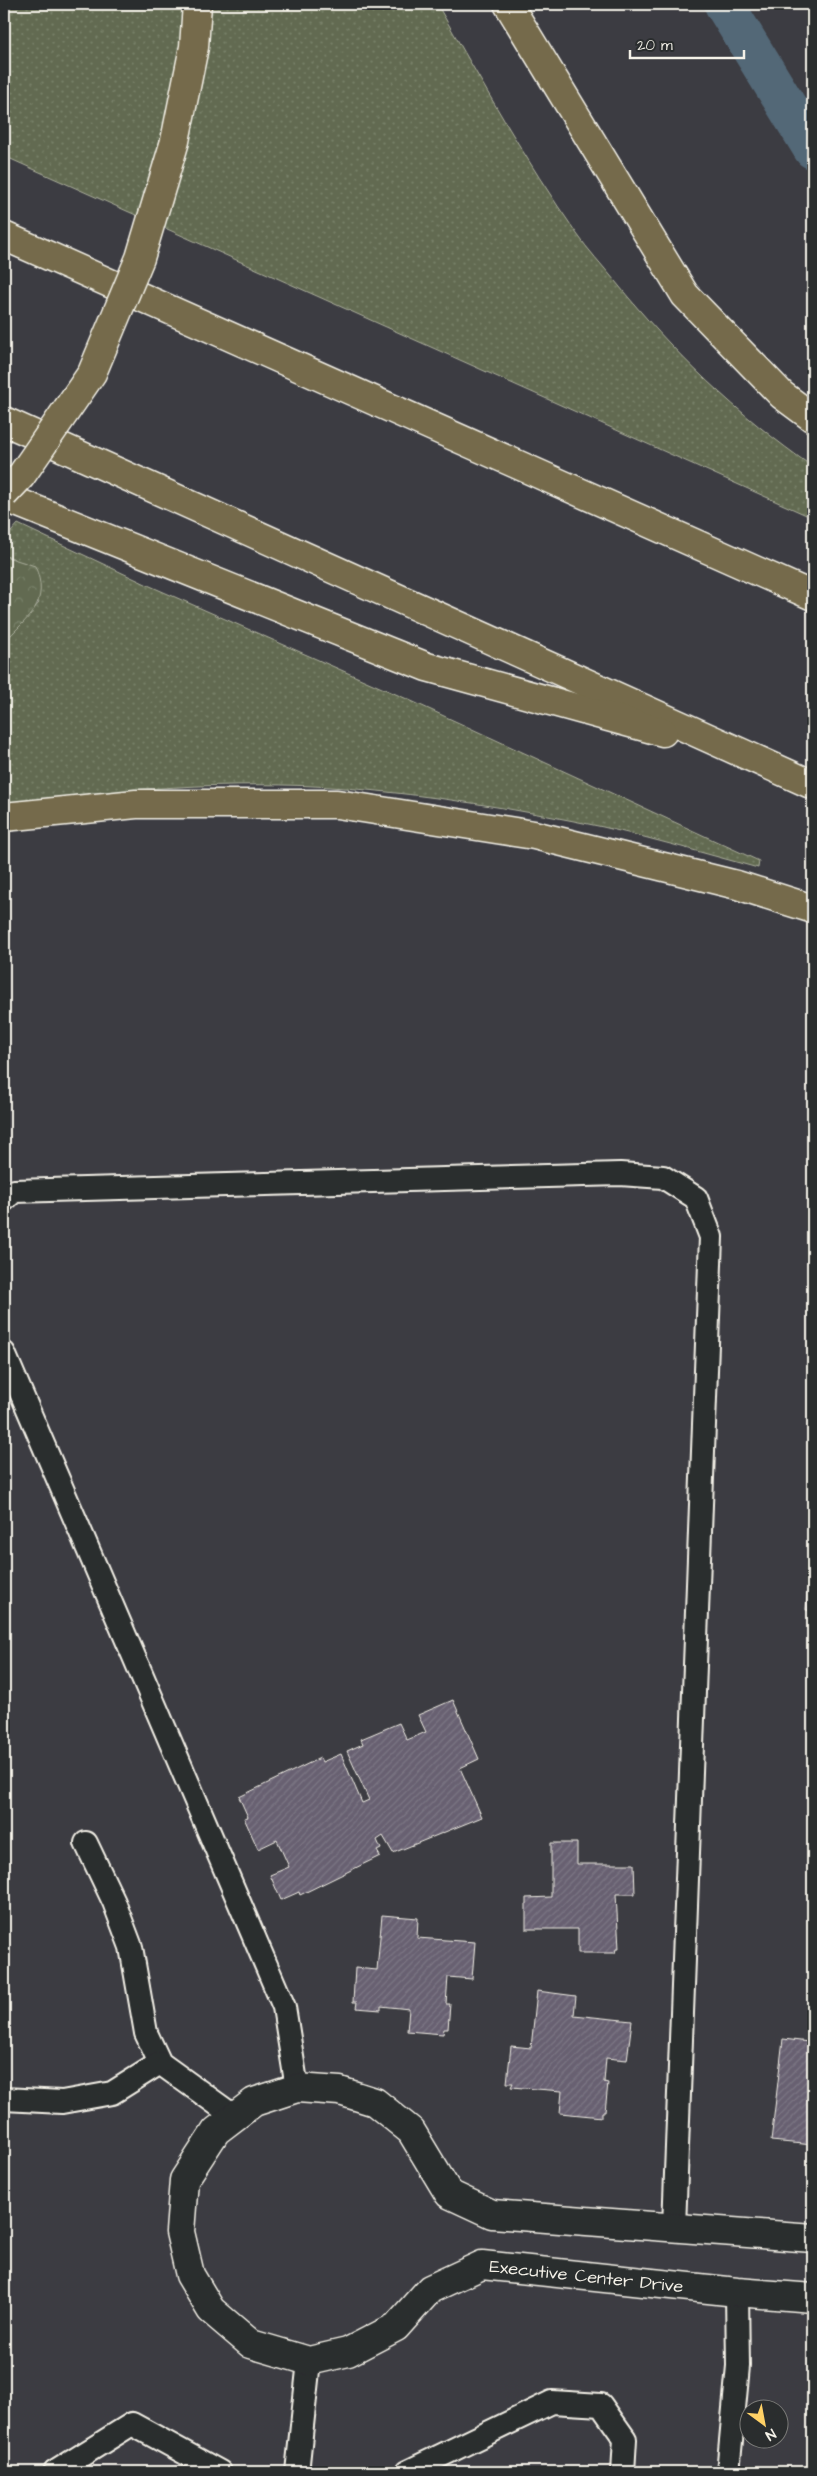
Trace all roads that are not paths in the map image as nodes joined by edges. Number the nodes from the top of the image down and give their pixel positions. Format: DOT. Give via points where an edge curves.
graph roads {
  1 [pos="197,4"];
  2 [pos="508,4"];
  3 [pos="4,236"];
  4 [pos="813,418"];
  5 [pos="4,421"];
  6 [pos="4,496"];
  7 [pos="813,596"];
  8 [pos="747,755"];
  9 [pos="813,785"];
  10 [pos="4,817"];
  11 [pos="813,909"];
  12 [pos="4,1200"];
  13 [pos="4,1353"];
  14 [pos="86,1844"];
  15 [pos="160,2063"];
  16 [pos="297,2088"];
  17 [pos="4,2099"];
  18 [pos="235,2117"];
  19 [pos="674,2227"];
  20 [pos="813,2238"];
  21 [pos="737,2292"];
  22 [pos="813,2298"];
  23 [pos="309,2361"];
  24 [pos="55,2472"];
  25 [pos="220,2472"];
  26 [pos="297,2472"];
  27 [pos="407,2472"];
  28 [pos="623,2472"];
  29 [pos="728,2472"];
  1 -- 6 [label="highway, bridge" via="194,47 175,141 140,258 92,373"];
  2 -- 4 [label="highway" via="685,296 782,395"];
  3 -- 7 [label="highway"];
  5 -- 8 [label="highway"];
  6 -- 8 [label="highway" via="426,667"];
  8 -- 9 [label="highway"];
  10 -- 11 [label="highway" via="136,804 337,804 534,835 737,885"];
  12 -- 19 [label="lane" via="14,1191 620,1174 663,1177 696,1198 712,1237"];
  13 -- 16 [label="lane" via="284,2007"];
  14 -- 15 [label="lane" via="131,1947 146,2033"];
  15 -- 17 [label="lane" via="112,2093 62,2102"];
  15 -- 18 [label="lane"];
  16 -- 18 [label="street, Executive Center Drive" via="254,2102"];
  16 -- 19 [label="street, Executive Center Drive" via="340,2091 375,2102 411,2131 449,2194 492,2214"];
  18 -- 23 [label="street, Executive Center Drive" via="216,2131 184,2180 180,2232 190,2275 211,2310 251,2344"];
  19 -- 20 [label="street, Executive Center Drive"];
  21 -- 22 [label="street, Executive Center Drive"];
  21 -- 23 [label="street, Executive Center Drive" via="482,2265 430,2290 396,2327 348,2352"];
  21 -- 29 [label="lane" via="738,2366"];
  23 -- 26 [label="lane"];
  24 -- 25 [label="lane" via="132,2424"];
  27 -- 28 [label="lane" via="552,2402 601,2405 625,2439"];
}
